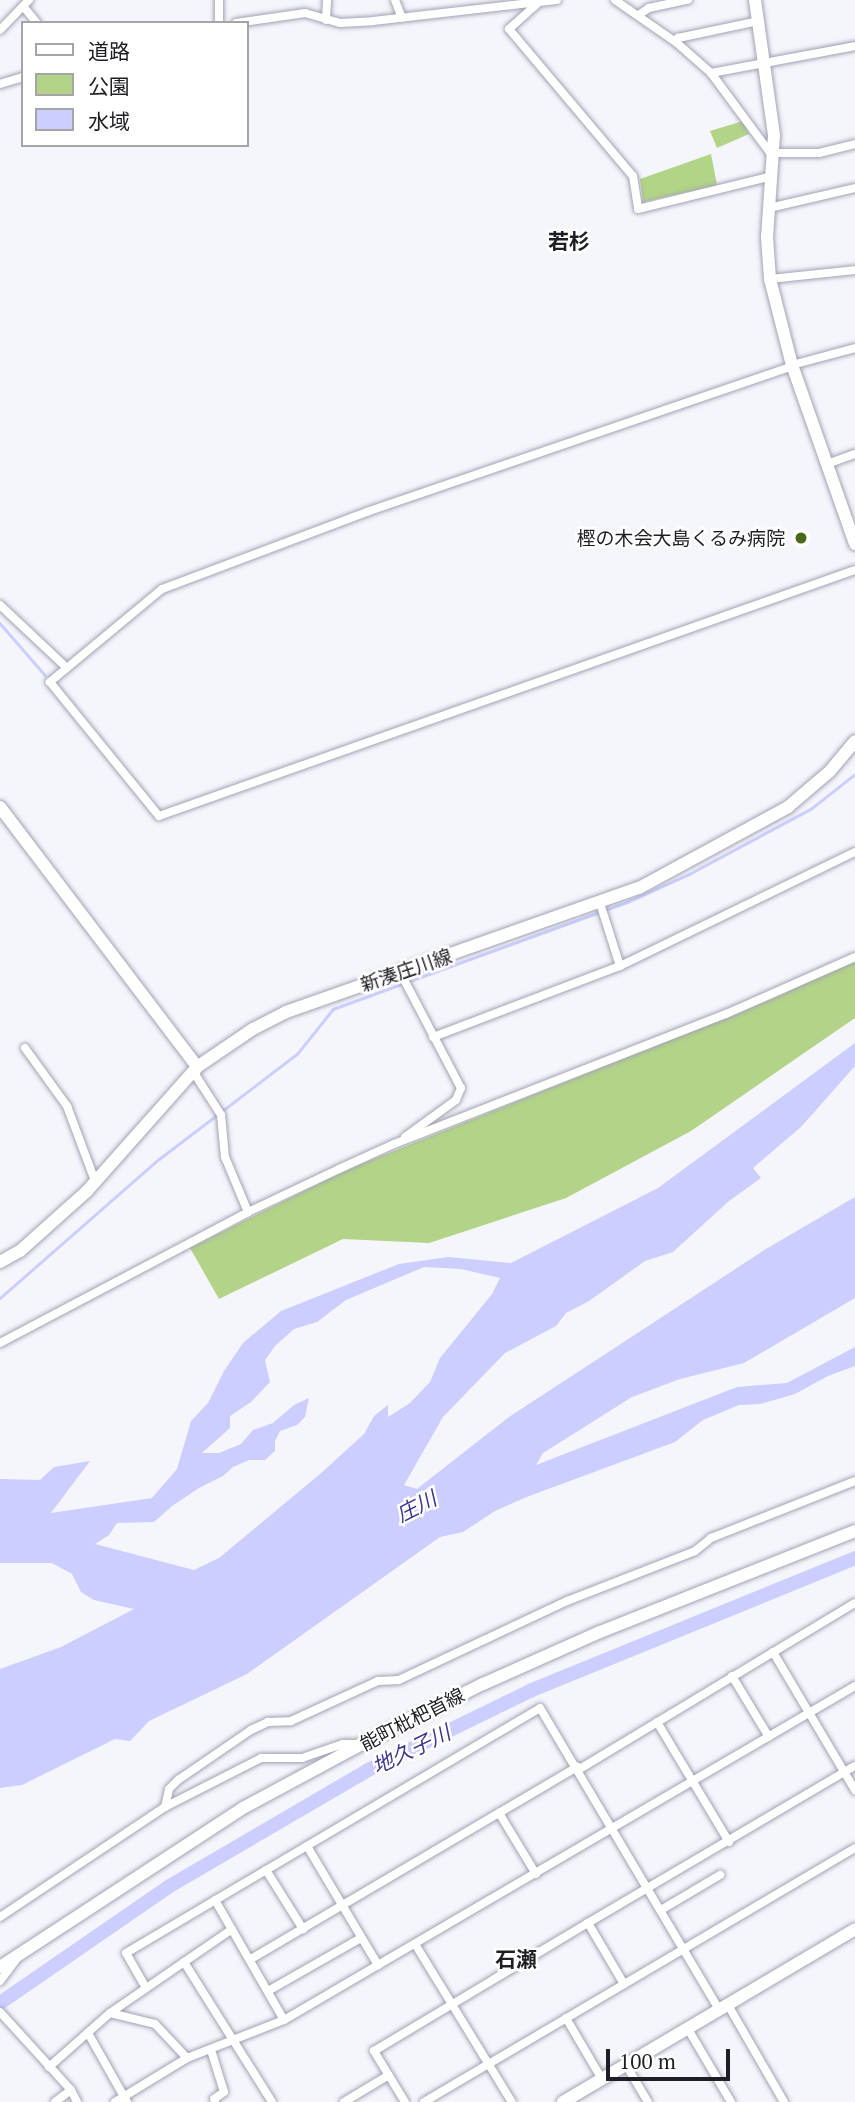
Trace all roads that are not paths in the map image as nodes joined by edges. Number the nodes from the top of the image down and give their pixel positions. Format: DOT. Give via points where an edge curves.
graph roads {
  1 [pos="219,0"];
  2 [pos="327,0"];
  3 [pos="395,0"];
  4 [pos="557,0"];
  5 [pos="615,0"];
  6 [pos="688,0"];
  7 [pos="755,0"];
  8 [pos="25,2"];
  9 [pos="508,3"];
  10 [pos="538,3"];
  11 [pos="640,14"];
  12 [pos="402,18"];
  13 [pos="326,20"];
  14 [pos="36,21"];
  15 [pos="219,21"];
  16 [pos="248,21"];
  17 [pos="759,21"];
  18 [pos="0,30"];
  19 [pos="676,41"];
  20 [pos="855,46"];
  21 [pos="766,63"];
  22 [pos="711,73"];
  23 [pos="21,78"];
  24 [pos="0,84"];
  25 [pos="855,144"];
  26 [pos="774,156"];
  27 [pos="772,176"];
  28 [pos="855,188"];
  29 [pos="769,208"];
  30 [pos="855,270"];
  31 [pos="770,279"];
  32 [pos="855,348"];
  33 [pos="792,366"];
  34 [pos="855,454"];
  35 [pos="827,464"];
  36 [pos="855,544"];
  37 [pos="855,570"];
  38 [pos="0,605"];
  39 [pos="66,667"];
  40 [pos="855,741"];
  41 [pos="0,807"];
  42 [pos="855,852"];
  43 [pos="600,902"];
  44 [pos="855,957"];
  45 [pos="620,966"];
  46 [pos="400,972"];
  47 [pos="433,1037"];
  48 [pos="25,1048"];
  49 [pos="197,1067"];
  50 [pos="394,1144"];
  51 [pos="96,1181"];
  52 [pos="248,1212"];
  53 [pos="0,1262"];
  54 [pos="0,1343"];
  55 [pos="855,1481"];
  56 [pos="855,1531"];
  57 [pos="855,1603"];
  58 [pos="773,1652"];
  59 [pos="732,1676"];
  60 [pos="855,1686"];
  61 [pos="810,1712"];
  62 [pos="657,1722"];
  63 [pos="769,1737"];
  64 [pos="362,1744"];
  65 [pos="855,1766"];
  66 [pos="578,1768"];
  67 [pos="844,1773"];
  68 [pos="692,1782"];
  69 [pos="855,1790"];
  70 [pos="165,1807"];
  71 [pos="499,1813"];
  72 [pos="612,1829"];
  73 [pos="729,1842"];
  74 [pos="307,1846"];
  75 [pos="855,1848"];
  76 [pos="266,1870"];
  77 [pos="536,1874"];
  78 [pos="720,1875"];
  79 [pos="648,1889"];
  80 [pos="215,1900"];
  81 [pos="342,1905"];
  82 [pos="661,1910"];
  83 [pos="0,1917"];
  84 [pos="587,1923"];
  85 [pos="232,1929"];
  86 [pos="303,1929"];
  87 [pos="855,1929"];
  88 [pos="361,1938"];
  89 [pos="415,1944"];
  90 [pos="684,1949"];
  91 [pos="22,1952"];
  92 [pos="251,1959"];
  93 [pos="184,1962"];
  94 [pos="378,1965"];
  95 [pos="0,1967"];
  96 [pos="0,1981"];
  97 [pos="624,1984"];
  98 [pos="146,1988"];
  99 [pos="268,1991"];
  100 [pos="452,2005"];
  101 [pos="724,2008"];
  102 [pos="0,2012"];
  103 [pos="110,2013"];
  104 [pos="566,2018"];
  105 [pos="284,2020"];
  106 [pos="688,2029"];
  107 [pos="88,2033"];
  108 [pos="234,2041"];
  109 [pos="211,2050"];
  110 [pos="187,2058"];
  111 [pos="489,2064"];
  112 [pos="626,2065"];
  113 [pos="49,2067"];
  114 [pos="389,2075"];
  115 [pos="603,2078"];
  116 [pos="71,2090"];
  117 [pos="125,2099"];
  118 [pos="565,2101"];
  119 [pos="55,2102"];
  120 [pos="77,2102"];
  121 [pos="115,2102"];
  122 [pos="215,2102"];
  123 [pos="272,2102"];
  124 [pos="344,2102"];
  125 [pos="405,2102"];
  126 [pos="424,2102"];
  127 [pos="512,2102"];
  128 [pos="648,2102"];
  129 [pos="731,2102"];
  130 [pos="784,2102"];
  1 -- 15 [label="street"];
  2 -- 13 [label="street"];
  3 -- 12 [label="street"];
  4 -- 10 [label="street"];
  5 -- 11 [label="street"];
  6 -- 11 [label="street"];
  7 -- 17 [label="main road"];
  8 -- 14 [label="street"];
  8 -- 18 [label="street"];
  9 -- 10 [label="street"];
  9 -- 12 [label="street"];
  10 -- 27 [label="street" via="509,29 633,176 638,209"];
  11 -- 19 [label="street"];
  12 -- 13 [label="street"];
  13 -- 16 [label="street" via="305,13"];
  17 -- 19 [label="street"];
  17 -- 21 [label="main road"];
  19 -- 22 [label="street"];
  20 -- 21 [label="street"];
  21 -- 22 [label="street"];
  21 -- 26 [label="main road"];
  22 -- 26 [label="street"];
  23 -- 24 [label="street"];
  25 -- 26 [label="street" via="819,153"];
  26 -- 27 [label="main road"];
  27 -- 29 [label="main road"];
  28 -- 29 [label="street"];
  29 -- 31 [label="main road"];
  30 -- 31 [label="street"];
  31 -- 33 [label="main road"];
  32 -- 33 [label="street"];
  33 -- 35 [label="main road"];
  33 -- 39 [label="street" via="367,512 162,589"];
  34 -- 35 [label="street"];
  35 -- 36 [label="main road"];
  37 -- 39 [label="street" via="159,816 50,682"];
  38 -- 39 [label="street"];
  40 -- 43 [label="main road, 新湊庄川線" via="830,771 788,807 677,869"];
  41 -- 49 [label="main road"];
  42 -- 45 [label="street"];
  43 -- 45 [label="street"];
  43 -- 46 [label="main road, 新湊庄川線"];
  44 -- 50 [label="street" via="738,1010"];
  45 -- 47 [label="street"];
  46 -- 47 [label="street"];
  46 -- 49 [label="main road, 新湊庄川線" via="286,1012"];
  47 -- 50 [label="street" via="461,1088 456,1100"];
  48 -- 51 [label="street" via="67,1106"];
  49 -- 51 [label="main road, 新湊庄川線"];
  49 -- 52 [label="street" via="196,1076 219,1112 225,1157"];
  50 -- 52 [label="street"];
  51 -- 53 [label="main road, 新湊庄川線" via="29,1243"];
  52 -- 54 [label="street"];
  55 -- 70 [label="street" via="711,1538 695,1551 567,1601 398,1679 378,1681 291,1721 259,1726 178,1780 169,1790"];
  56 -- 64 [label="main road, 能町枇杷首線" via="600,1632"];
  57 -- 58 [label="street"];
  58 -- 59 [label="street"];
  58 -- 61 [label="street"];
  59 -- 62 [label="street"];
  59 -- 63 [label="street"];
  60 -- 61 [label="street"];
  61 -- 63 [label="street"];
  61 -- 67 [label="street"];
  62 -- 66 [label="street"];
  62 -- 68 [label="street"];
  63 -- 68 [label="street"];
  64 -- 70 [label="street" via="343,1744 302,1758 261,1758"];
  64 -- 91 [label="main road, 能町枇杷首線" via="243,1808"];
  65 -- 67 [label="street"];
  66 -- 71 [label="street"];
  66 -- 72 [label="street"];
  66 -- 74 [label="street" via="540,1708"];
  67 -- 69 [label="street"];
  67 -- 73 [label="street"];
  68 -- 72 [label="street"];
  68 -- 73 [label="street"];
  70 -- 83 [label="street"];
  71 -- 77 [label="street"];
  71 -- 81 [label="street"];
  72 -- 77 [label="street"];
  72 -- 79 [label="street"];
  73 -- 79 [label="street"];
  74 -- 76 [label="street"];
  74 -- 81 [label="street"];
  75 -- 90 [label="street"];
  76 -- 80 [label="street"];
  76 -- 86 [label="street"];
  77 -- 89 [label="street"];
  78 -- 82 [label="street"];
  79 -- 82 [label="street"];
  79 -- 84 [label="street"];
  80 -- 85 [label="street"];
  80 -- 98 [label="street" via="127,1953"];
  81 -- 86 [label="street"];
  81 -- 88 [label="street"];
  82 -- 90 [label="street"];
  84 -- 97 [label="street"];
  84 -- 100 [label="street"];
  85 -- 92 [label="street"];
  85 -- 93 [label="street"];
  86 -- 92 [label="street"];
  87 -- 101 [label="main road"];
  88 -- 94 [label="street"];
  88 -- 99 [label="street"];
  89 -- 94 [label="street"];
  89 -- 100 [label="street"];
  90 -- 97 [label="street"];
  90 -- 101 [label="street"];
  91 -- 95 [label="main road, 能町枇杷首線"];
  91 -- 96 [label="street"];
  92 -- 99 [label="street"];
  93 -- 98 [label="street"];
  93 -- 108 [label="street"];
  94 -- 105 [label="street"];
  97 -- 104 [label="street"];
  98 -- 103 [label="street"];
  99 -- 105 [label="street"];
  100 -- 111 [label="street"];
  100 -- 114 [label="street" via="374,2051"];
  101 -- 106 [label="main road"];
  101 -- 130 [label="street"];
  102 -- 113 [label="street"];
  103 -- 107 [label="street"];
  103 -- 110 [label="street" via="155,2024"];
  104 -- 111 [label="street"];
  104 -- 115 [label="street"];
  105 -- 108 [label="street"];
  106 -- 112 [label="main road"];
  106 -- 129 [label="street"];
  107 -- 113 [label="street"];
  107 -- 117 [label="street"];
  108 -- 109 [label="street"];
  108 -- 123 [label="street"];
  109 -- 110 [label="street"];
  109 -- 122 [label="street" via="224,2092"];
  110 -- 117 [label="street"];
  111 -- 126 [label="street"];
  111 -- 127 [label="street"];
  112 -- 115 [label="main road"];
  112 -- 128 [label="street"];
  113 -- 116 [label="street"];
  114 -- 124 [label="street"];
  114 -- 125 [label="street"];
  115 -- 118 [label="main road"];
  116 -- 119 [label="street"];
  116 -- 120 [label="street"];
  117 -- 121 [label="street"];
}
